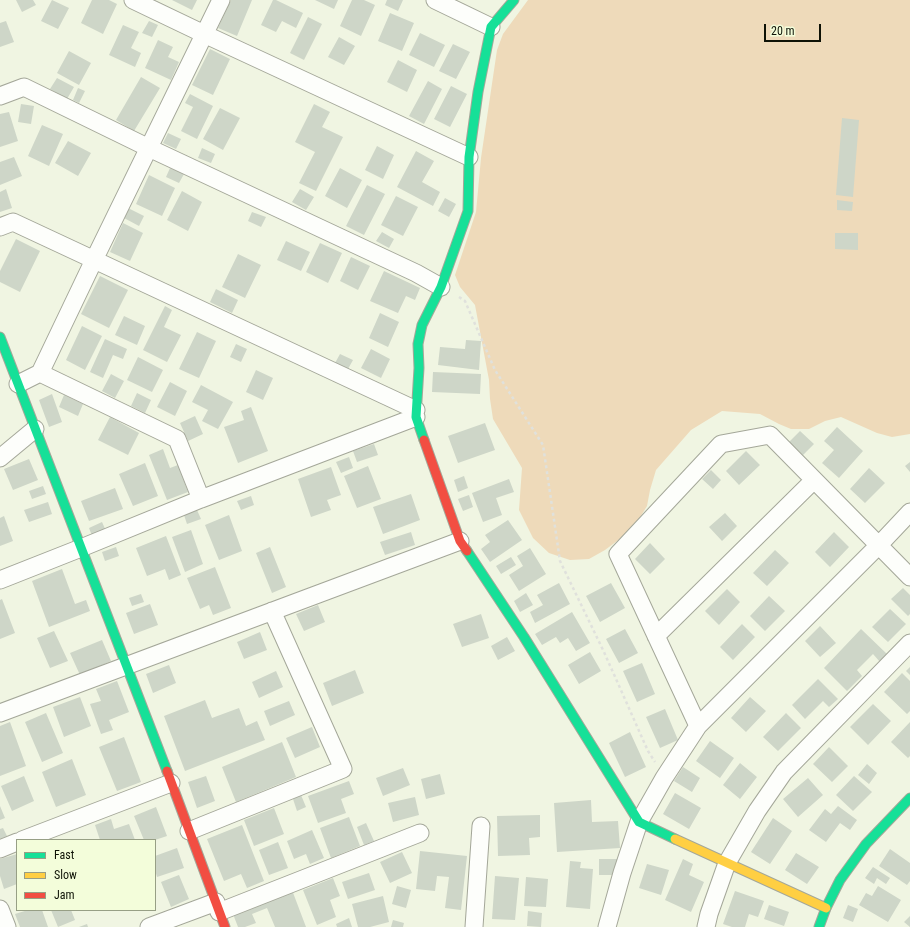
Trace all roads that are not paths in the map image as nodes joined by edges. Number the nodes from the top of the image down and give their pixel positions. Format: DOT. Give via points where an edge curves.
graph roads {
  1 [pos="133,0"];
  2 [pos="221,0"];
  3 [pos="435,0"];
  4 [pos="514,0"];
  5 [pos="491,26"];
  6 [pos="204,34"];
  7 [pos="0,96"];
  8 [pos="149,148"];
  9 [pos="469,156"];
  10 [pos="0,227"];
  11 [pos="94,260"];
  12 [pos="441,287"];
  13 [pos="0,337"];
  14 [pos="5,364"];
  15 [pos="40,373"];
  16 [pos="18,384"];
  17 [pos="416,413"];
  18 [pos="35,430"];
  19 [pos="0,458"];
  20 [pos="814,480"];
  21 [pos="201,499"];
  22 [pos="910,512"];
  23 [pos="460,541"];
  24 [pos="879,544"];
  25 [pos="81,548"];
  26 [pos="910,577"];
  27 [pos="0,580"];
  28 [pos="272,611"];
  29 [pos="656,636"];
  30 [pos="910,643"];
  31 [pos="126,666"];
  32 [pos="0,713"];
  33 [pos="698,726"];
  34 [pos="171,783"];
  35 [pos="910,798"];
  36 [pos="639,822"];
  37 [pos="481,826"];
  38 [pos="189,831"];
  39 [pos="420,833"];
  40 [pos="25,839"];
  41 [pos="16,842"];
  42 [pos="0,848"];
  43 [pos="727,863"];
  44 [pos="826,908"];
  45 [pos="0,909"];
  46 [pos="220,914"];
  47 [pos="7,927"];
  48 [pos="149,927"];
  49 [pos="474,927"];
  50 [pos="607,927"];
  51 [pos="706,927"];
  52 [pos="818,927"];
  1 -- 6 [label="street"];
  2 -- 6 [label="street"];
  3 -- 5 [label="street"];
  4 -- 5 [label="street"];
  5 -- 9 [label="street"];
  6 -- 8 [label="street"];
  6 -- 9 [label="street"];
  7 -- 8 [label="street" via="24,87"];
  8 -- 11 [label="street"];
  8 -- 12 [label="street"];
  9 -- 12 [label="street" via="468,211"];
  10 -- 11 [label="street" via="13,222"];
  11 -- 15 [label="street"];
  11 -- 17 [label="street"];
  12 -- 17 [label="street" via="422,326 418,344"];
  13 -- 14 [label="street"];
  14 -- 16 [label="street"];
  15 -- 16 [label="street"];
  15 -- 21 [label="street" via="178,439"];
  16 -- 18 [label="street"];
  17 -- 21 [label="street"];
  17 -- 23 [label="street"];
  18 -- 19 [label="street"];
  18 -- 25 [label="street"];
  20 -- 24 [label="street"];
  20 -- 29 [label="street"];
  20 -- 29 [label="street" via="770,436 721,444 618,554"];
  21 -- 25 [label="street"];
  22 -- 24 [label="street"];
  23 -- 28 [label="street"];
  23 -- 36 [label="street" via="524,637"];
  24 -- 26 [label="street"];
  24 -- 33 [label="street"];
  25 -- 27 [label="street"];
  25 -- 31 [label="street"];
  28 -- 31 [label="street"];
  28 -- 38 [label="street" via="343,769"];
  29 -- 33 [label="street"];
  30 -- 43 [label="street" via="784,772 757,811"];
  31 -- 32 [label="street"];
  31 -- 34 [label="street"];
  33 -- 36 [label="street"];
  34 -- 38 [label="street"];
  34 -- 40 [label="street"];
  35 -- 44 [label="street" via="866,844 840,880"];
  36 -- 43 [label="street"];
  36 -- 50 [label="street"];
  37 -- 49 [label="street"];
  38 -- 46 [label="street"];
  39 -- 46 [label="street"];
  41 -- 42 [label="street"];
  43 -- 44 [label="street"];
  43 -- 51 [label="street"];
  44 -- 52 [label="street"];
  45 -- 47 [label="street"];
  46 -- 48 [label="street"];
}
